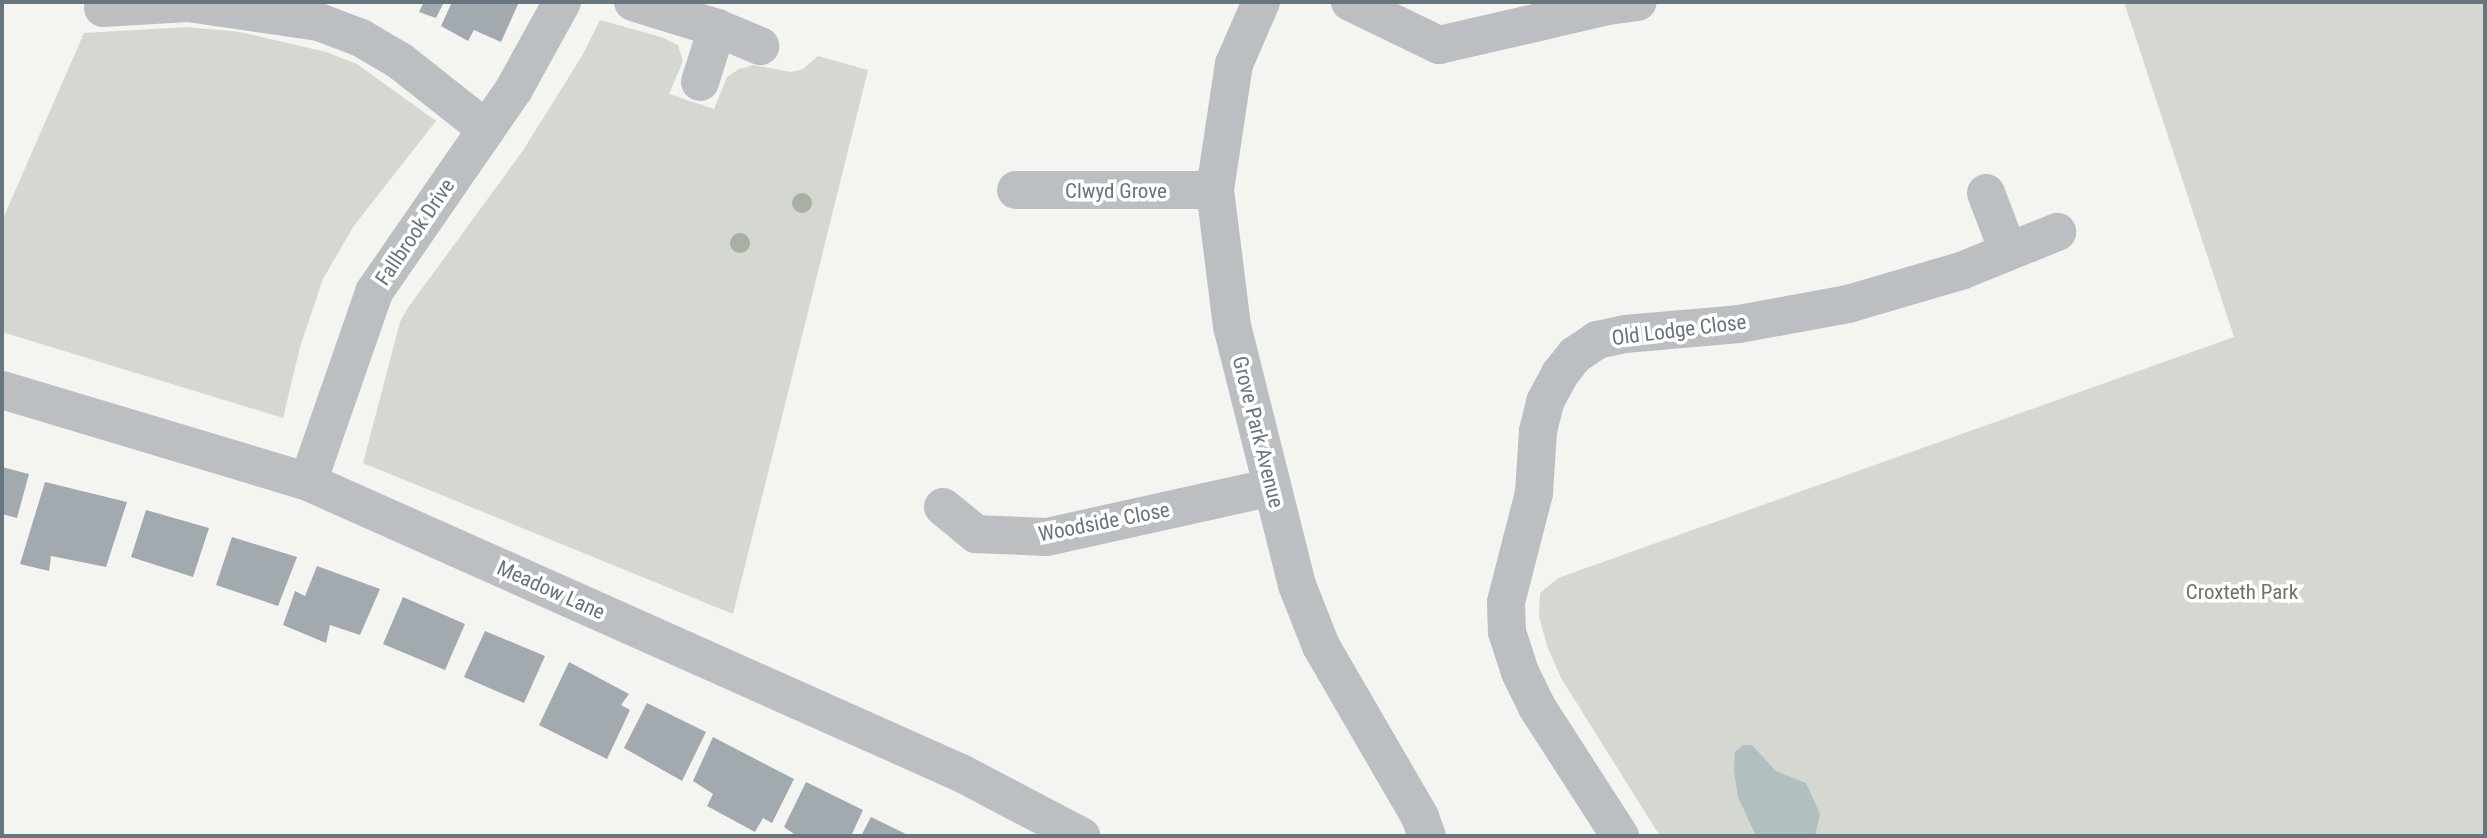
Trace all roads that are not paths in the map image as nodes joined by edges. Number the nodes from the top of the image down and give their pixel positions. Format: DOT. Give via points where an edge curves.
graph roads {
  1 [pos="188,2"];
  2 [pos="562,2"];
  3 [pos="633,2"];
  4 [pos="1261,2"];
  5 [pos="1349,2"];
  6 [pos="1638,2"];
  7 [pos="103,8"];
  8 [pos="717,28"];
  9 [pos="760,46"];
  10 [pos="700,82"];
  11 [pos="486,129"];
  12 [pos="1016,190"];
  13 [pos="1215,190"];
  14 [pos="1986,193"];
  15 [pos="2057,232"];
  16 [pos="2008,251"];
  17 [pos="2,390"];
  18 [pos="308,482"];
  19 [pos="1272,486"];
  20 [pos="943,506"];
  21 [pos="1082,836"];
  22 [pos="1427,836"];
  23 [pos="1620,836"];
  1 -- 7 [label="street"];
  1 -- 11 [label="street" via="319,22 361,38 400,61"];
  2 -- 11 [label="street, Fallbrook Drive"];
  3 -- 8 [label="street"];
  4 -- 13 [label="street, Grove Park Avenue" via="1234,64"];
  5 -- 6 [label="street" via="1439,45"];
  8 -- 9 [label="street"];
  8 -- 10 [label="street"];
  11 -- 18 [label="street, Fallbrook Drive" via="374,292"];
  12 -- 13 [label="street, Clwyd Grove"];
  13 -- 19 [label="street, Grove Park Avenue" via="1232,326"];
  14 -- 16 [label="street"];
  15 -- 16 [label="street, Old Lodge Close"];
  16 -- 23 [label="street, Old Lodge Close" via="1961,271 1848,304 1738,324 1597,340 1575,355 1560,374 1545,402 1538,431 1534,494 1506,601 1507,632 1537,707"];
  17 -- 18 [label="street, Meadow Lane"];
  18 -- 21 [label="street, Meadow Lane" via="961,773"];
  19 -- 20 [label="street, Woodside Close" via="1046,537 976,534"];
  19 -- 22 [label="street, Grove Park Avenue" via="1297,585 1321,646"];
}
